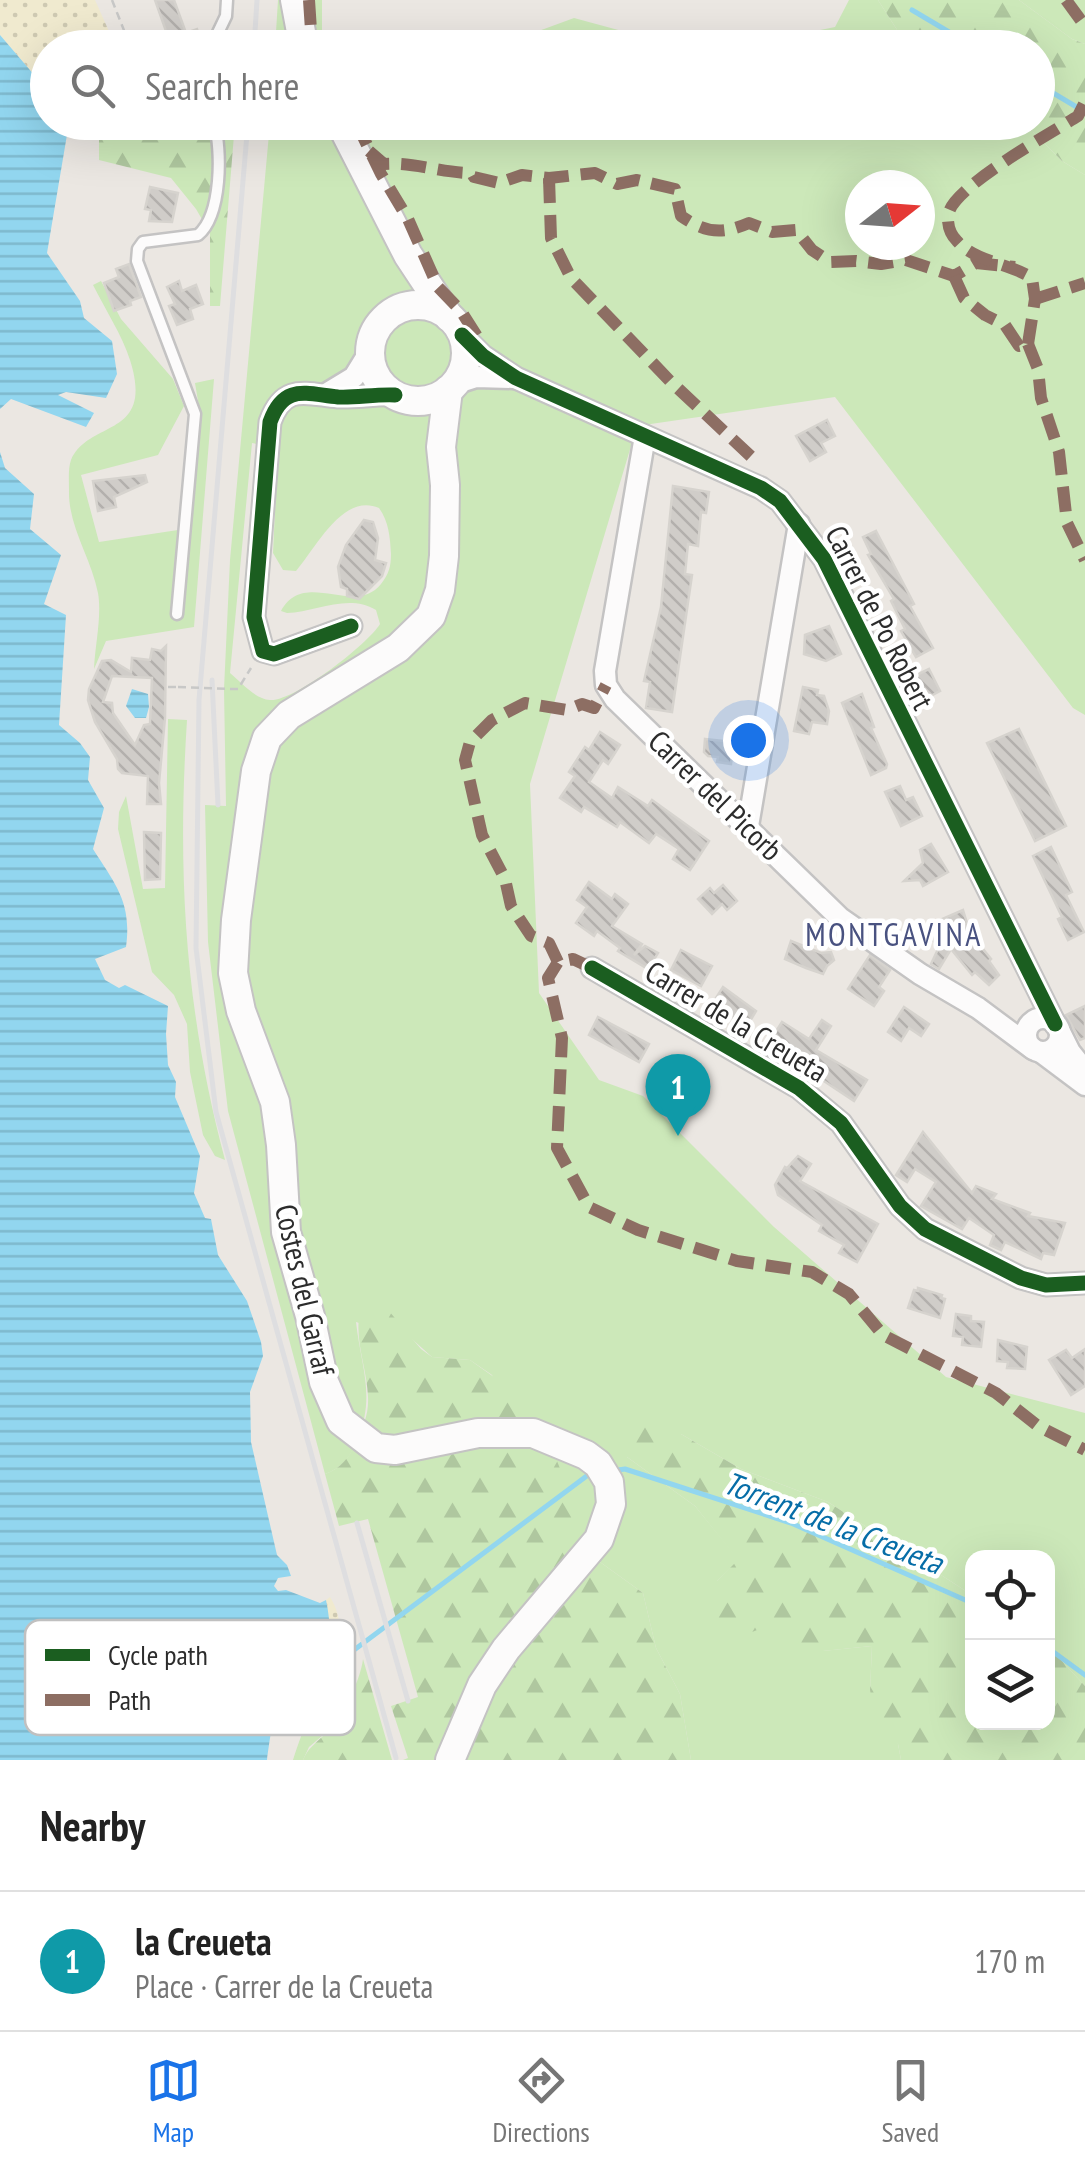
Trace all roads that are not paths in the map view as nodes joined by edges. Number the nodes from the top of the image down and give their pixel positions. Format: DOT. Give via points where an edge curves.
graph roads {
  1 [pos="226,0"];
  2 [pos="295,0"];
  3 [pos="220,30"];
  4 [pos="301,30"];
  5 [pos="219,140"];
  6 [pos="349,140"];
  7 [pos="408,256"];
  8 [pos="387,317"];
  9 [pos="456,327"];
  10 [pos="370,351"];
  11 [pos="516,378"];
  12 [pos="451,387"];
  13 [pos="324,394"];
  14 [pos="401,398"];
  15 [pos="645,436"];
  16 [pos="441,447"];
  17 [pos="799,524"];
  18 [pos="177,614"];
  19 [pos="351,626"];
  20 [pos="748,826"];
  21 [pos="592,968"];
  22 [pos="1050,1024"];
  23 [pos="1037,1050"];
  24 [pos="1085,1072"];
  25 [pos="1085,1085"];
  26 [pos="1085,1283"];
  27 [pos="450,1760"];
  1 -- 3 [label="lane"];
  2 -- 4 [label="main road"];
  5 -- 18 [label="lane" via="205,229 143,242 138,249 195,414"];
  6 -- 7 [label="main road"];
  7 -- 8 [label="main road" via="407,275"];
  7 -- 9 [label="main road"];
  8 -- 9 [label="main road" via="420,306"];
  8 -- 10 [label="main road"];
  9 -- 11 [label="street, Carrer de Po Robert"];
  9 -- 12 [label="main road" via="465,360"];
  10 -- 13 [label="street" via="354,376"];
  10 -- 14 [label="main road" via="376,377"];
  11 -- 12 [label="street, Carrer de Po Robert" via="476,377"];
  11 -- 15 [label="street, Carrer de Po Robert"];
  12 -- 14 [label="main road" via="429,400"];
  12 -- 16 [label="main road, Costes del Garraf"];
  13 -- 14 [label="street"];
  13 -- 19 [label="street" via="289,396 270,422 254,617 263,651 274,654"];
  14 -- 16 [label="main road"];
  15 -- 17 [label="street, Carrer de Po Robert" via="761,488"];
  15 -- 20 [label="street, Carrer del Picorb" via="606,685"];
  16 -- 27 [label="main road, Costes del Garraf" via="444,556 431,616 398,648 289,715 260,754 233,973 274,1102 286,1232 324,1382 341,1421 376,1448 395,1450 478,1433 533,1433 586,1455 608,1482 612,1504 600,1539 506,1649 482,1685"];
  17 -- 20 [label="street"];
  17 -- 22 [label="street, Carrer de Po Robert" via="824,559"];
  20 -- 23 [label="street, Carrer del Picorb" via="840,918"];
  21 -- 26 [label="street, Carrer de la Creueta" via="826,1108 925,1229 1021,1278 1046,1285"];
  22 -- 23 [label="street" via="1026,1030"];
  22 -- 24 [label="street"];
  23 -- 25 [label="street, Carrer del Picorb"];
}
